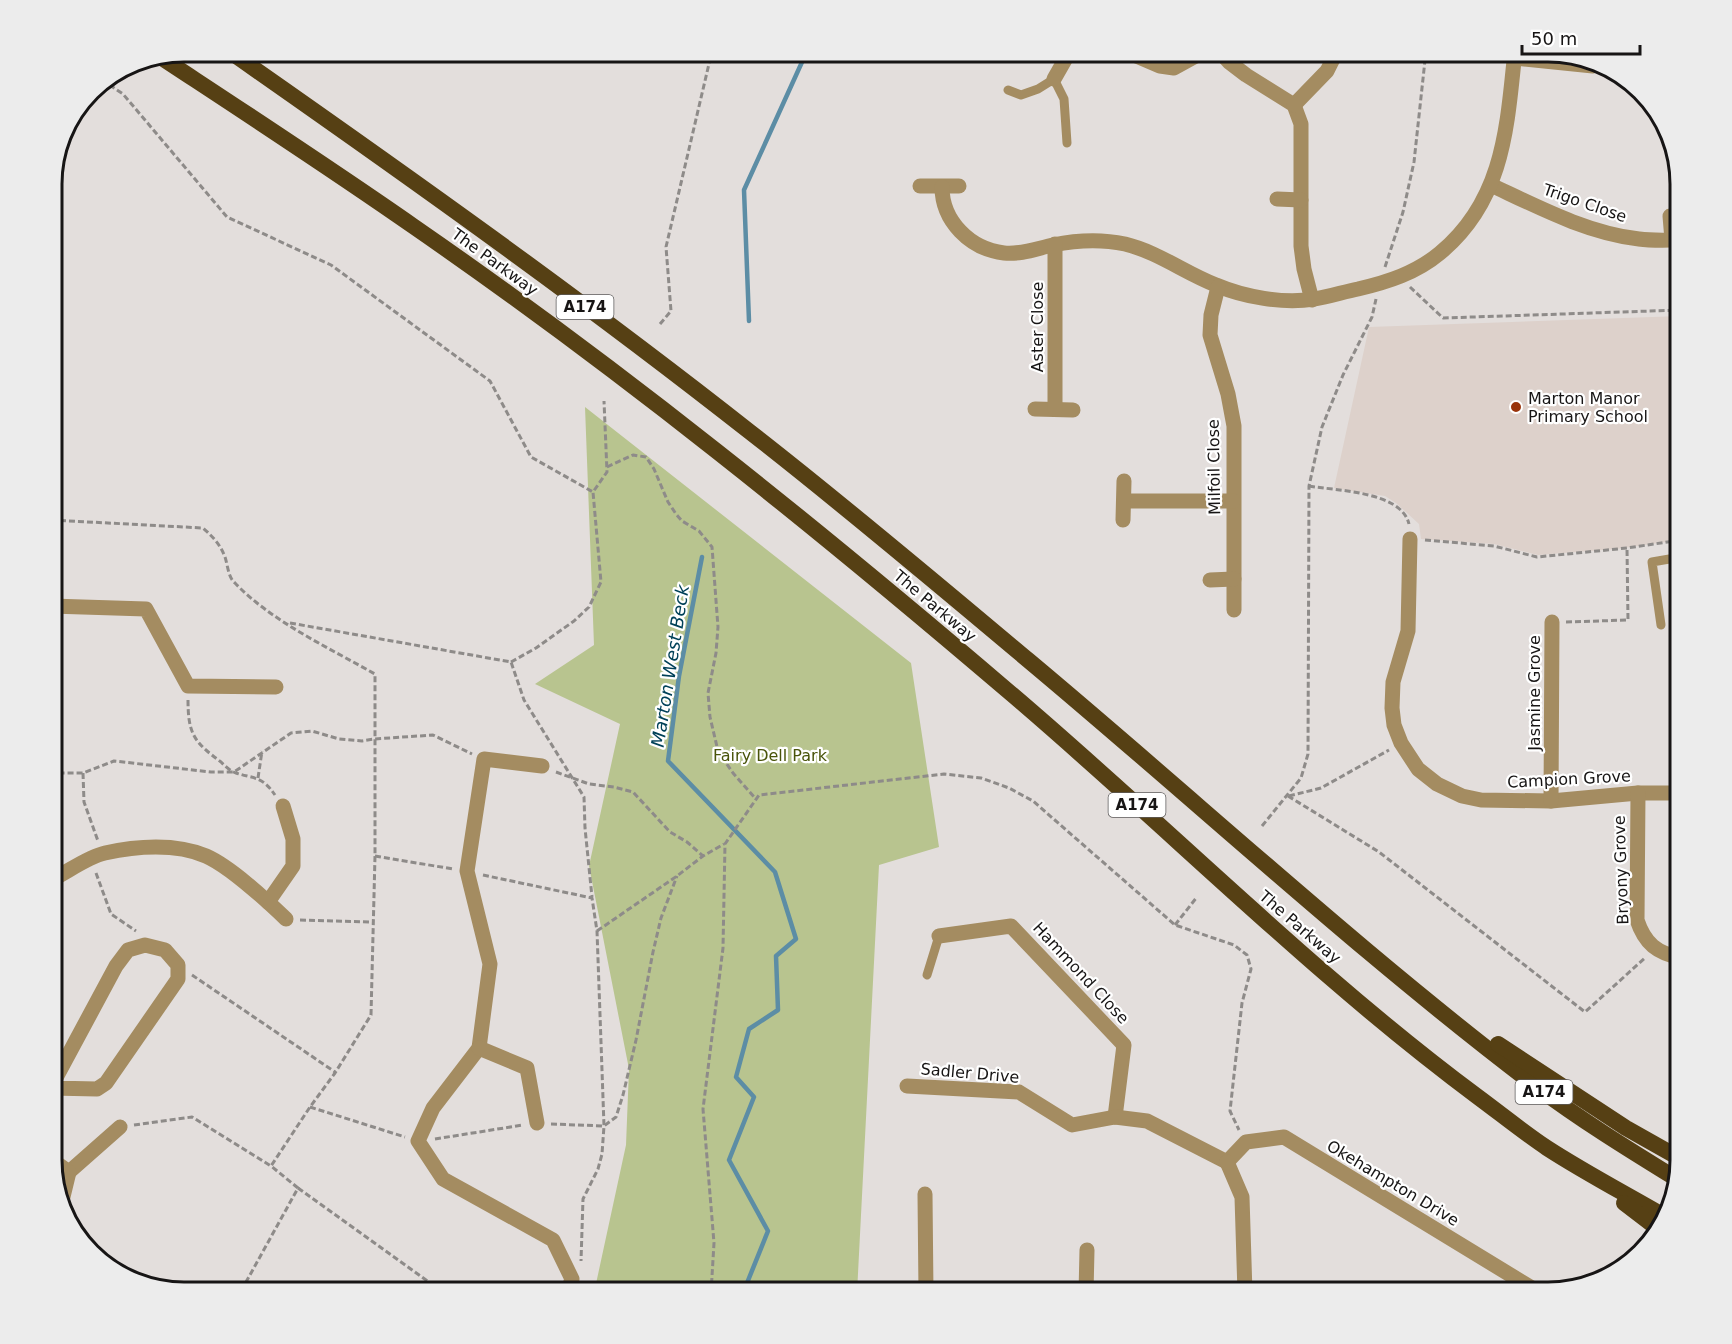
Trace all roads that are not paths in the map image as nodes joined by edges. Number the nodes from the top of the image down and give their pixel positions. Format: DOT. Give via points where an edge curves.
graph roads {
  1 [pos="245,62"];
  2 [pos="1064,62"];
  3 [pos="1151,62"];
  4 [pos="1185,62"];
  5 [pos="1229,62"];
  6 [pos="1332,62"];
  7 [pos="1514,62"];
  8 [pos="169,63"];
  9 [pos="1054,79"];
  10 [pos="1008,90"];
  11 [pos="1294,105"];
  12 [pos="1066,143"];
  13 [pos="920,186"];
  14 [pos="959,186"];
  15 [pos="1491,186"];
  16 [pos="942,187"];
  17 [pos="1277,199"];
  18 [pos="1301,200"];
  19 [pos="1670,240"];
  20 [pos="1055,244"];
  21 [pos="1218,286"];
  22 [pos="1312,300"];
  23 [pos="1035,409"];
  24 [pos="1055,409"];
  25 [pos="1073,410"];
  26 [pos="1124,481"];
  27 [pos="1124,501"];
  28 [pos="1233,501"];
  29 [pos="1123,520"];
  30 [pos="1410,539"];
  31 [pos="1670,559"];
  32 [pos="1234,579"];
  33 [pos="1210,580"];
  34 [pos="62,606"];
  35 [pos="1234,610"];
  36 [pos="1552,622"];
  37 [pos="1661,626"];
  38 [pos="276,687"];
  39 [pos="542,766"];
  40 [pos="1638,793"];
  41 [pos="1670,793"];
  42 [pos="1551,801"];
  43 [pos="283,806"];
  44 [pos="62,874"];
  45 [pos="268,902"];
  46 [pos="286,919"];
  47 [pos="939,936"];
  48 [pos="1670,956"];
  49 [pos="927,975"];
  50 [pos="1422,995"];
  51 [pos="479,1048"];
  52 [pos="62,1067"];
  53 [pos="907,1086"];
  54 [pos="62,1088"];
  55 [pos="1115,1117"];
  56 [pos="537,1123"];
  57 [pos="120,1127"];
  58 [pos="1670,1153"];
  59 [pos="1227,1162"];
  60 [pos="1573,1164"];
  61 [pos="62,1167"];
  62 [pos="69,1172"];
  63 [pos="1669,1174"];
  64 [pos="65,1188"];
  65 [pos="925,1194"];
  66 [pos="1658,1213"];
  67 [pos="1652,1224"];
  68 [pos="1087,1250"];
  69 [pos="568,1282"];
  70 [pos="926,1282"];
  71 [pos="1086,1282"];
  72 [pos="1245,1282"];
  73 [pos="1522,1282"];
  1 -- 50 [label="highway, The Parkway / A174" via="401,171 751,432 1025,657"];
  2 -- 9 [label="street"];
  3 -- 4 [label="street" via="1174,68"];
  5 -- 11 [label="street"];
  6 -- 11 [label="street"];
  7 -- 15 [label="street" via="1502,153"];
  8 -- 60 [label="highway, The Parkway / A174" via="414,226 703,441 1009,692 1379,1019 1465,1088"];
  9 -- 10 [label="lane" via="1021,95"];
  9 -- 12 [label="lane" via="1064,99"];
  11 -- 18 [label="street" via="1302,132"];
  13 -- 16 [label="street"];
  14 -- 16 [label="street"];
  15 -- 19 [label="street, Trigo Close" via="1602,232"];
  15 -- 22 [label="street" via="1457,237 1422,267 1380,284"];
  16 -- 20 [label="street" via="942,199 953,225 976,243 1005,254"];
  17 -- 18 [label="street"];
  18 -- 22 [label="street" via="1300,246"];
  20 -- 21 [label="street" via="1092,240 1125,244 1156,254"];
  20 -- 24 [label="street, Aster Close"];
  21 -- 22 [label="street" via="1254,296"];
  21 -- 28 [label="street, Milfoil Close" via="1210,315 1210,335 1234,426"];
  23 -- 24 [label="street"];
  24 -- 25 [label="street"];
  26 -- 27 [label="street"];
  27 -- 28 [label="street"];
  27 -- 29 [label="street"];
  28 -- 32 [label="street, Milfoil Close"];
  30 -- 42 [label="street, Campion Grove" via="1408,631 1393,682 1394,725 1401,743 1418,769 1462,796"];
  31 -- 37 [label="lane" via="1652,562"];
  32 -- 33 [label="street"];
  32 -- 35 [label="street, Milfoil Close"];
  34 -- 38 [label="street" via="146,609 188,686"];
  36 -- 42 [label="street, Jasmine Grove"];
  39 -- 51 [label="street" via="484,759 467,871 490,964"];
  40 -- 41 [label="street, Campion Grove"];
  40 -- 42 [label="street, Campion Grove"];
  40 -- 48 [label="street, Bryony Grove" via="1637,920 1643,936"];
  43 -- 45 [label="street" via="293,838 293,866"];
  44 -- 45 [label="street" via="97,856 155,847 192,851 209,857"];
  45 -- 46 [label="street"];
  47 -- 49 [label="lane"];
  47 -- 55 [label="street, Hammond Close" via="1011,926 1124,1045"];
  50 -- 58 [label="highway"];
  50 -- 63 [label="highway, The Parkway / A174" via="1538,1088"];
  51 -- 56 [label="street" via="527,1068"];
  51 -- 69 [label="street" via="433,1108 418,1141 443,1179 553,1240"];
  52 -- 54 [label="street" via="128,950 145,945 165,950 178,965 178,979 106,1083 96,1089"];
  53 -- 55 [label="street, Sadler Drive" via="1019,1092 1072,1125"];
  55 -- 59 [label="street, Sadler Drive" via="1147,1121"];
  57 -- 62 [label="street"];
  59 -- 72 [label="street" via="1242,1197"];
  59 -- 73 [label="street, Okehampton Drive" via="1246,1142 1284,1137"];
  60 -- 66 [label="highway, The Parkway / A174"];
  60 -- 67 [label="highway, A174"];
  61 -- 62 [label="street"];
  62 -- 64 [label="street"];
  65 -- 70 [label="street"];
  68 -- 71 [label="street"];
}
